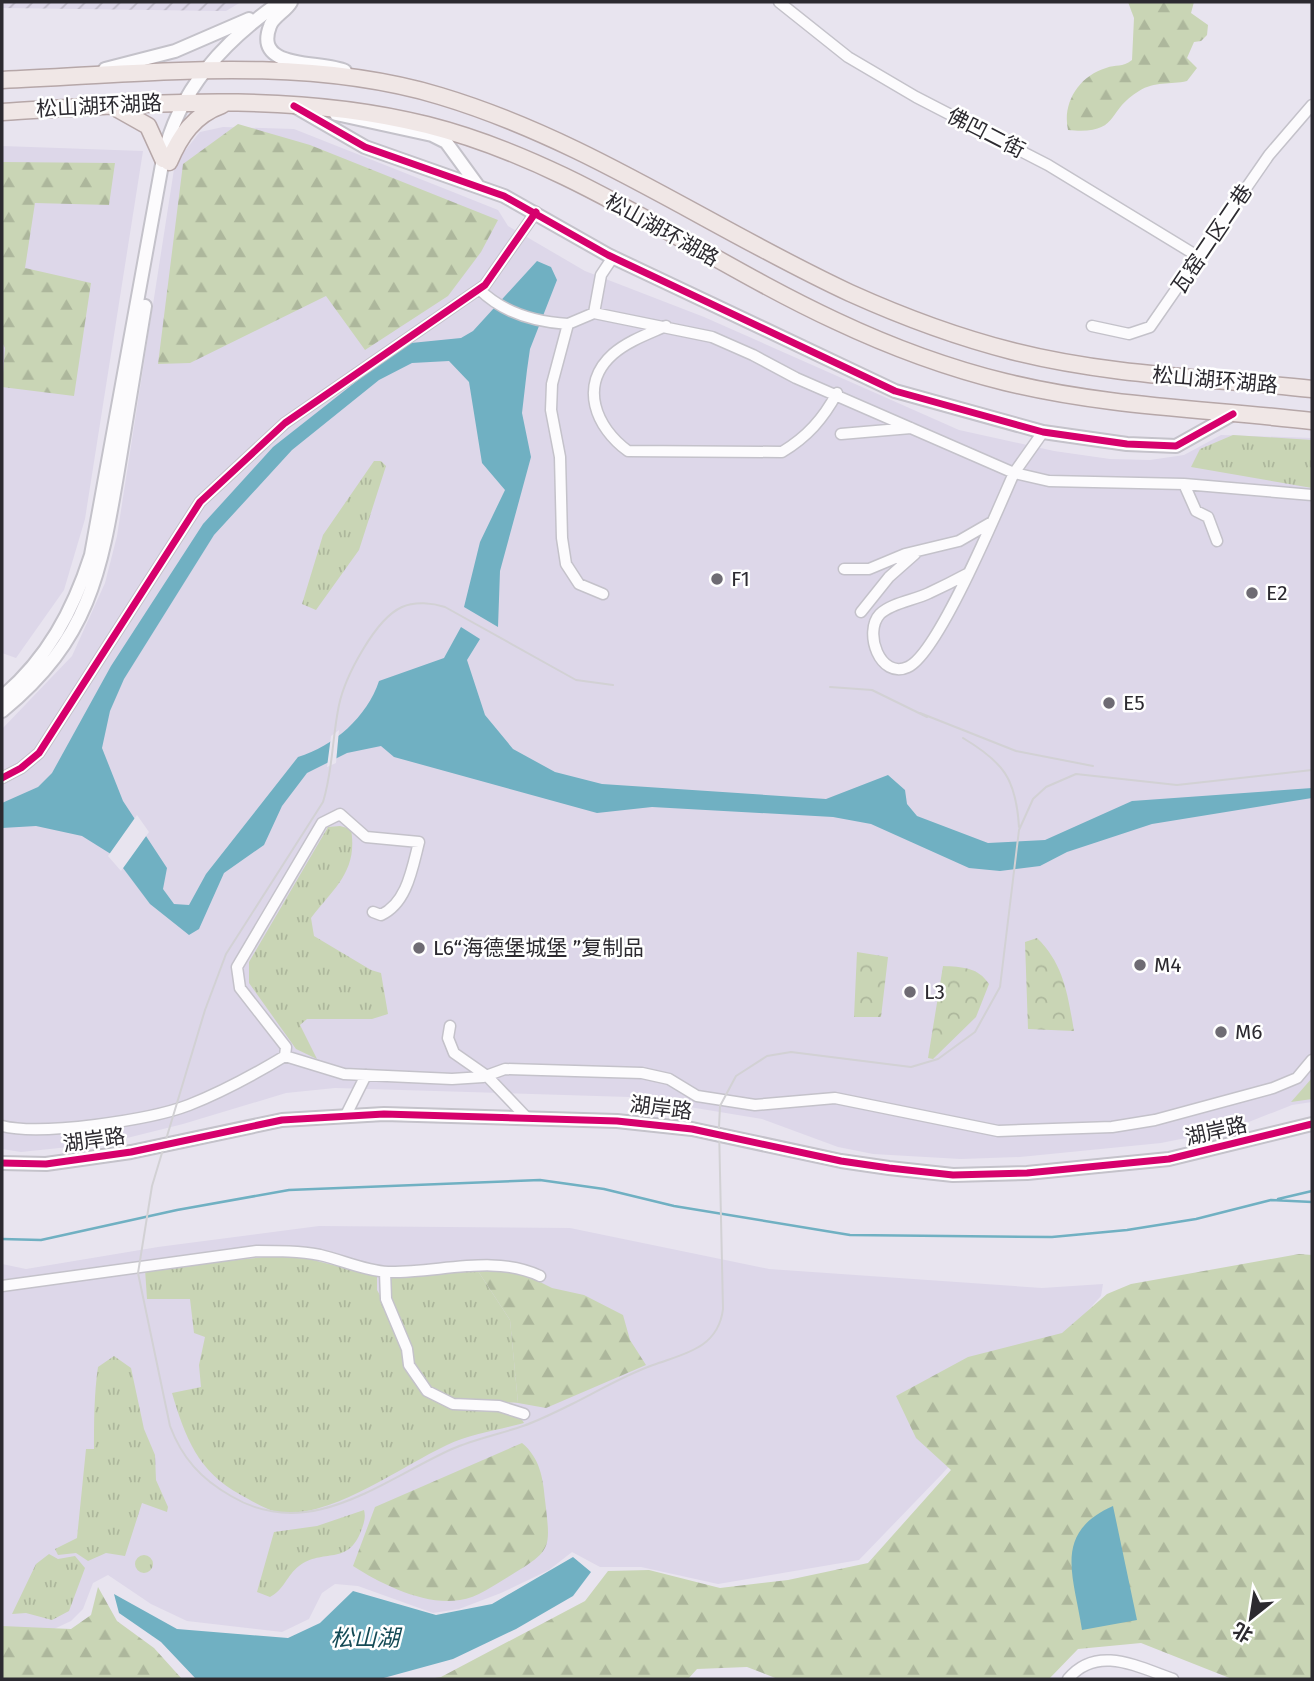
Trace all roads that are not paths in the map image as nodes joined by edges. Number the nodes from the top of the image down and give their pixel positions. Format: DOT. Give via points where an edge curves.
graph roads {
  1 [pos="280,2"];
  2 [pos="291,2"];
  3 [pos="779,2"];
  4 [pos="260,16"];
  5 [pos="203,72"];
  6 [pos="81,77"];
  7 [pos="361,79"];
  8 [pos="2,80"];
  9 [pos="185,102"];
  10 [pos="227,103"];
  11 [pos="1312,105"];
  12 [pos="110,106"];
  13 [pos="294,106"];
  14 [pos="319,108"];
  15 [pos="2,111"];
  16 [pos="166,160"];
  17 [pos="478,187"];
  18 [pos="536,212"];
  19 [pos="613,257"];
  20 [pos="1199,257"];
  21 [pos="479,289"];
  22 [pos="594,313"];
  23 [pos="568,324"];
  24 [pos="667,326"];
  25 [pos="1092,326"];
  26 [pos="1312,380"];
  27 [pos="1278,386"];
  28 [pos="1312,389"];
  29 [pos="837,393"];
  30 [pos="1233,414"];
  31 [pos="1312,421"];
  32 [pos="915,428"];
  33 [pos="1043,432"];
  34 [pos="841,434"];
  35 [pos="1014,473"];
  36 [pos="1184,484"];
  37 [pos="1312,495"];
  38 [pos="993,522"];
  39 [pos="1217,541"];
  40 [pos="918,551"];
  41 [pos="844,569"];
  42 [pos="967,574"];
  43 [pos="603,594"];
  44 [pos="861,612"];
  45 [pos="2,697"];
  46 [pos="2,711"];
  47 [pos="2,778"];
  48 [pos="373,912"];
  49 [pos="450,1026"];
  50 [pos="285,1056"];
  51 [pos="1312,1060"];
  52 [pos="366,1075"];
  53 [pos="488,1076"];
  54 [pos="346,1115"];
  55 [pos="528,1119"];
  56 [pos="1312,1124"];
  57 [pos="2,1126"];
  58 [pos="2,1163"];
  59 [pos="384,1272"];
  60 [pos="540,1276"];
  61 [pos="2,1286"];
  62 [pos="524,1414"];
  63 [pos="1068,1679"];
  64 [pos="1173,1679"];
  1 -- 4 [label="street"];
  2 -- 7 [label="street" via="271,23 267,38 281,60 341,69"];
  3 -- 20 [label="street, 佛凹二街" via="848,57 1048,165"];
  4 -- 5 [label="street"];
  4 -- 6 [label="street" via="175,51"];
  5 -- 6 [label="main road, 松山湖环湖路"];
  5 -- 7 [label="main road, 松山湖环湖路" via="271,71"];
  5 -- 9 [label="street"];
  6 -- 8 [label="main road, 松山湖环湖路"];
  7 -- 27 [label="main road, 松山湖环湖路" via="439,96 513,121 601,160 851,293 931,325 1012,351 1093,367"];
  9 -- 10 [label="main road, 松山湖环湖路"];
  9 -- 12 [label="main road, 松山湖环湖路"];
  9 -- 16 [label="street"];
  10 -- 13 [label="main road, 松山湖环湖路"];
  10 -- 16 [label="main road" via="190,125"];
  11 -- 20 [label="street, 瓦窑二区二巷" via="1269,155"];
  12 -- 15 [label="main road, 松山湖环湖路"];
  12 -- 16 [label="main road" via="148,126"];
  13 -- 14 [label="main road, 松山湖环湖路"];
  13 -- 17 [label="street" via="365,147"];
  14 -- 17 [label="street" via="345,118 432,135 446,142"];
  14 -- 30 [label="main road, 松山湖环湖路" via="430,126 502,150 587,188 838,322 921,355 1004,382 1076,396"];
  16 -- 45 [label="street" via="91,555 80,589 50,646"];
  16 -- 46 [label="street" via="99,574 72,633 33,684"];
  17 -- 18 [label="street"];
  18 -- 19 [label="street"];
  18 -- 21 [label="street"];
  19 -- 22 [label="street" via="601,275"];
  19 -- 33 [label="street" via="895,391"];
  20 -- 25 [label="street, 瓦窑二区二巷" via="1150,327 1129,334"];
  21 -- 23 [label="street" via="522,316"];
  21 -- 47 [label="street" via="285,423 200,502 39,752"];
  22 -- 23 [label="street"];
  22 -- 24 [label="street"];
  23 -- 43 [label="street" via="552,384 551,410 560,457 562,538 566,564 579,584"];
  24 -- 29 [label="street" via="712,337"];
  24 -- 29 [label="street" via="611,356 596,383 598,419 628,451 782,452 802,440 826,414"];
  26 -- 27 [label="street"];
  27 -- 28 [label="main road, 松山湖环湖路"];
  29 -- 32 [label="street"];
  30 -- 31 [label="main road, 松山湖环湖路"];
  30 -- 33 [label="street" via="1176,446"];
  32 -- 34 [label="street"];
  32 -- 35 [label="street"];
  33 -- 35 [label="street"];
  35 -- 36 [label="street" via="1049,481"];
  35 -- 38 [label="street"];
  36 -- 37 [label="street"];
  36 -- 39 [label="street" via="1196,511 1208,517"];
  38 -- 40 [label="street" via="959,541"];
  38 -- 42 [label="street"];
  40 -- 41 [label="street" via="869,569"];
  40 -- 44 [label="street"];
  42 -- 42 [label="street" via="933,642 916,663 904,669 892,667 875,652 874,621 883,611"];
  48 -- 50 [label="street" via="381,915 395,909 419,842 366,837 340,814 322,822 237,967 240,988 286,1047"];
  49 -- 53 [label="street" via="448,1038 454,1053"];
  50 -- 52 [label="street" via="344,1074"];
  50 -- 57 [label="street" via="187,1106 48,1130"];
  51 -- 53 [label="street" via="1297,1078 1273,1088 1155,1120 1112,1127 998,1131 835,1098 755,1105 720,1100 697,1096 669,1079 642,1073 505,1069"];
  52 -- 53 [label="street"];
  52 -- 54 [label="street"];
  53 -- 55 [label="street"];
  54 -- 55 [label="street, 湖岸路"];
  54 -- 58 [label="street, 湖岸路" via="282,1120 70,1161"];
  55 -- 56 [label="street, 湖岸路" via="692,1129 841,1161 953,1174 1170,1159"];
  59 -- 60 [label="street" via="494,1264 519,1266"];
  59 -- 61 [label="street" via="292,1250 257,1251"];
  59 -- 62 [label="street" via="386,1300 409,1365 426,1391 453,1404 499,1405"];
  63 -- 64 [label="street" via="1077,1668 1113,1658"];
}
